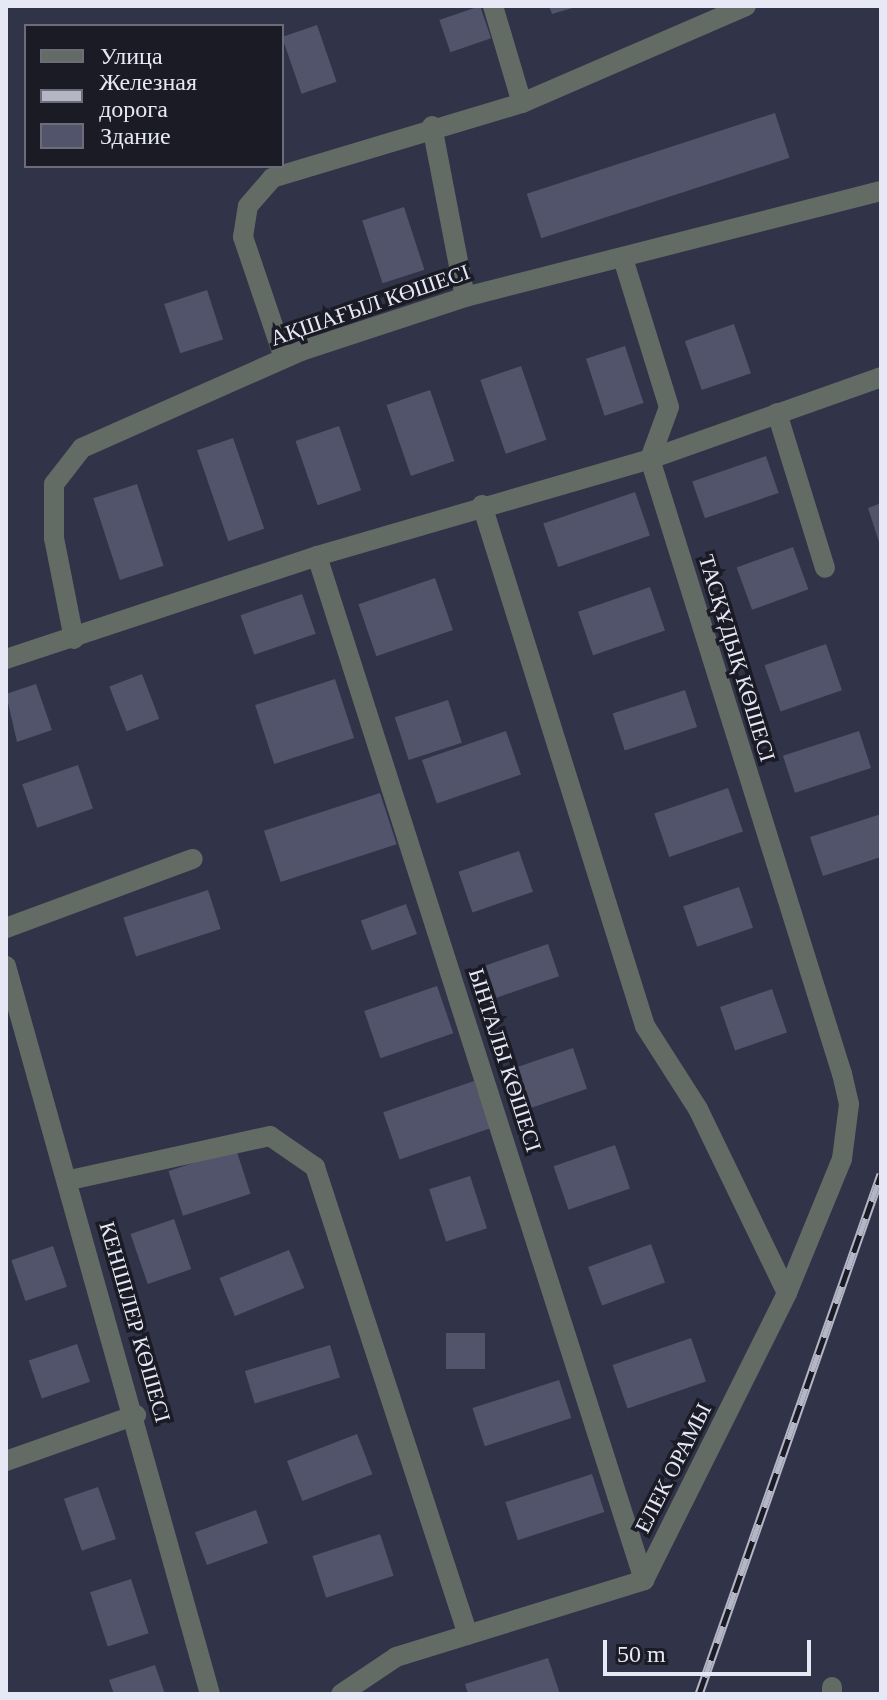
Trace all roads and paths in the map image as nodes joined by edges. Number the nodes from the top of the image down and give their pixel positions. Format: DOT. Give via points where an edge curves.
graph roads {
  1 [pos="493,6"];
  2 [pos="746,6"];
  3 [pos="522,103"];
  4 [pos="432,126"];
  5 [pos="881,191"];
  6 [pos="623,258"];
  7 [pos="465,297"];
  8 [pos="284,358"];
  9 [pos="881,377"];
  10 [pos="777,413"];
  11 [pos="650,459"];
  12 [pos="482,505"];
  13 [pos="317,556"];
  14 [pos="825,568"];
  15 [pos="74,639"];
  16 [pos="6,659"];
  17 [pos="193,859"];
  18 [pos="6,928"];
  19 [pos="6,966"];
  20 [pos="842,1074"];
  21 [pos="70,1180"];
  22 [pos="787,1293"];
  23 [pos="136,1415"];
  24 [pos="6,1461"];
  25 [pos="644,1580"];
  26 [pos="468,1635"];
  27 [pos="210,1694"];
  28 [pos="341,1694"];
  1 -- 3 [label="street"];
  2 -- 3 [label="street"];
  3 -- 4 [label="street"];
  4 -- 7 [label="street"];
  4 -- 8 [label="street" via="272,178 248,206 243,237"];
  5 -- 6 [label="street, АҚШАҒЫЛ КӨШЕСІ"];
  6 -- 7 [label="street, АҚШАҒЫЛ КӨШЕСІ"];
  6 -- 11 [label="street" via="669,407"];
  7 -- 8 [label="street, АҚШАҒЫЛ КӨШЕСІ"];
  8 -- 15 [label="street, АҚШАҒЫЛ КӨШЕСІ" via="82,448 54,484 54,538"];
  9 -- 10 [label="street"];
  10 -- 11 [label="street"];
  10 -- 14 [label="street"];
  11 -- 12 [label="street"];
  11 -- 20 [label="street, ТАСҚҰДЫҚ КӨШЕСІ"];
  12 -- 13 [label="street"];
  12 -- 22 [label="street" via="645,1026 698,1109"];
  13 -- 15 [label="street"];
  13 -- 25 [label="street, ЫНТАЛЫ КӨШЕСІ"];
  15 -- 16 [label="street"];
  17 -- 18 [label="street"];
  19 -- 21 [label="street, КЕНШІЛЕР КӨШЕСІ"];
  20 -- 22 [label="street, ЕЛЕК ОРАМЫ" via="849,1104 842,1159"];
  21 -- 23 [label="street, КЕНШІЛЕР КӨШЕСІ"];
  21 -- 26 [label="street" via="270,1136 315,1167"];
  22 -- 25 [label="street, ЕЛЕК ОРАМЫ"];
  23 -- 24 [label="street"];
  23 -- 27 [label="street, КЕНШІЛЕР КӨШЕСІ"];
  25 -- 26 [label="street"];
  26 -- 28 [label="street" via="396,1657"];
}
